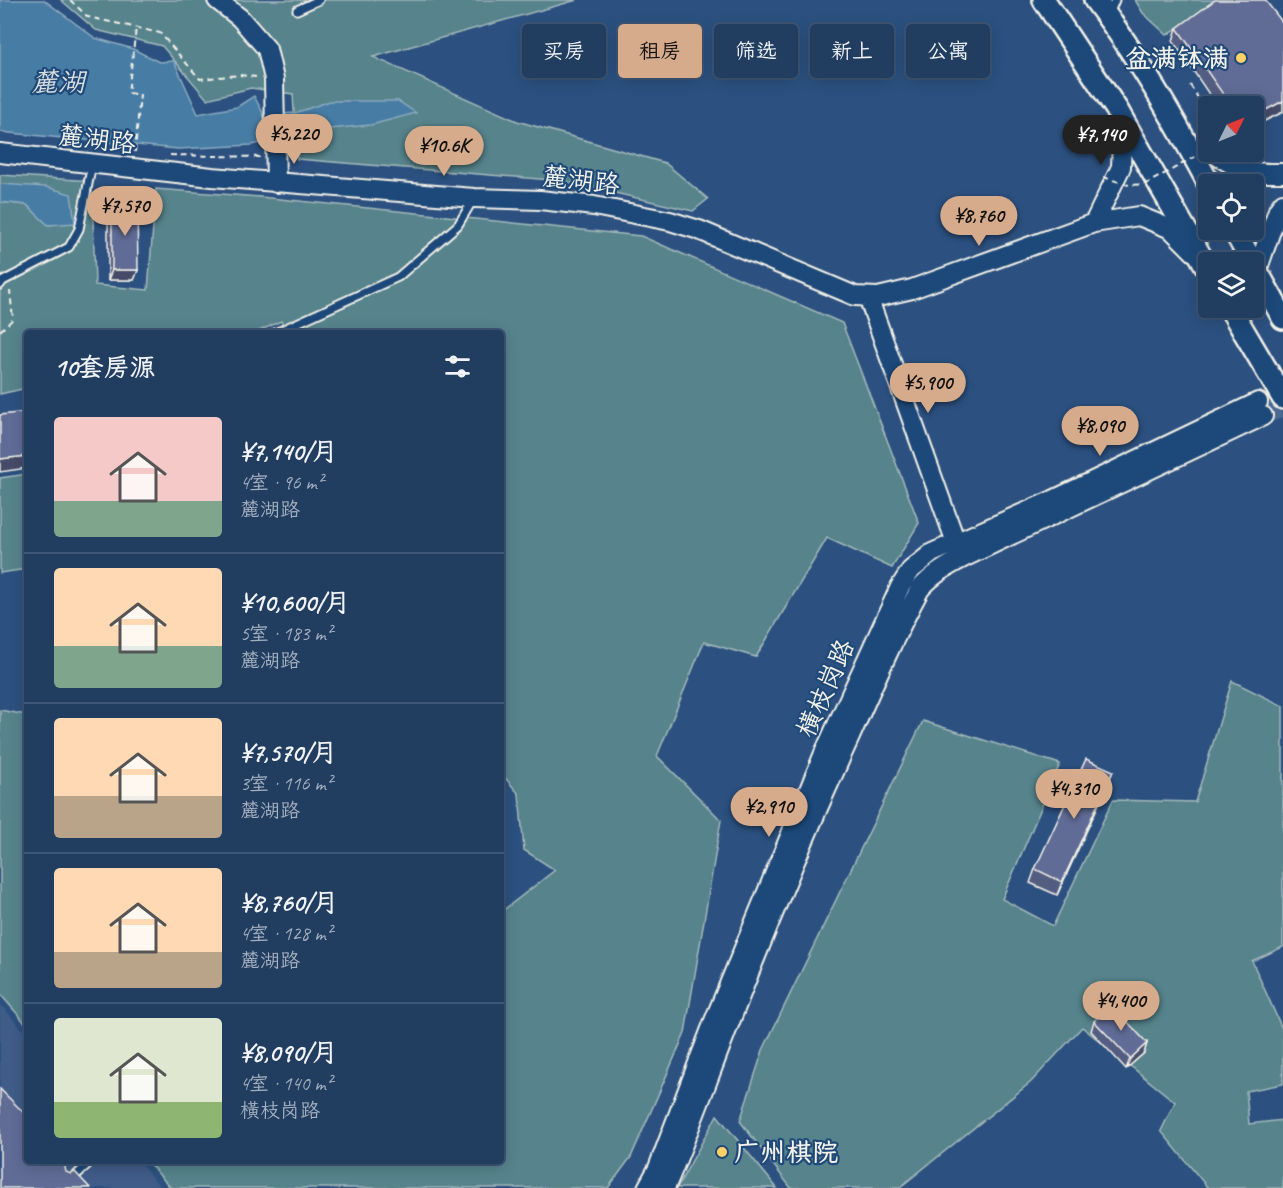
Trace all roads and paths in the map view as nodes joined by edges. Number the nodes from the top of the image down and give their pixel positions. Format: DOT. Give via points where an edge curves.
graph roads {
  1 [pos="70,0"];
  2 [pos="217,0"];
  3 [pos="319,0"];
  4 [pos="1044,0"];
  5 [pos="1106,6"];
  6 [pos="297,10"];
  7 [pos="136,28"];
  8 [pos="274,79"];
  9 [pos="1190,85"];
  10 [pos="1198,98"];
  11 [pos="1117,110"];
  12 [pos="1179,130"];
  13 [pos="1198,142"];
  14 [pos="135,152"];
  15 [pos="0,153"];
  16 [pos="276,153"];
  17 [pos="164,154"];
  18 [pos="1198,156"];
  19 [pos="1227,162"];
  20 [pos="92,164"];
  21 [pos="1283,173"];
  22 [pos="1203,174"];
  23 [pos="1103,177"];
  24 [pos="276,183"];
  25 [pos="474,198"];
  26 [pos="1283,203"];
  27 [pos="1094,224"];
  28 [pos="1198,252"];
  29 [pos="1260,252"];
  30 [pos="1198,258"];
  31 [pos="2,283"];
  32 [pos="1264,284"];
  33 [pos="868,297"];
  34 [pos="1236,318"];
  35 [pos="1283,318"];
  36 [pos="282,330"];
  37 [pos="0,331"];
  38 [pos="1283,398"];
  39 [pos="1261,409"];
  40 [pos="958,550"];
  41 [pos="88,1164"];
  42 [pos="63,1188"];
  43 [pos="647,1188"];
  44 [pos="665,1188"];
  1 -- 7 [label="path" via="88,17"];
  2 -- 8 [label="main road" via="240,18 267,49"];
  3 -- 6 [label="lane"];
  4 -- 11 [label="main road"];
  5 -- 12 [label="main road"];
  7 -- 8 [label="path" via="160,33 200,79 240,75"];
  7 -- 14 [label="path" via="128,93 140,95"];
  8 -- 16 [label="main road"];
  9 -- 10 [label="path"];
  11 -- 27 [label="main road" via="1121,167"];
  11 -- 28 [label="main road"];
  12 -- 13 [label="main road"];
  12 -- 22 [label="main road"];
  15 -- 20 [label="main road, 麓湖路"];
  16 -- 17 [label="path"];
  16 -- 24 [label="main road"];
  18 -- 23 [label="path, bridge" via="1146,184 1129,185"];
  19 -- 21 [label="main road" via="1250,172"];
  20 -- 24 [label="main road, 麓湖路"];
  20 -- 31 [label="lane" via="79,229 69,247"];
  24 -- 25 [label="main road, 麓湖路"];
  25 -- 33 [label="main road, 麓湖路" via="594,206 670,221 724,240 842,292"];
  25 -- 36 [label="lane" via="459,225 398,277"];
  26 -- 29 [label="main road"];
  27 -- 30 [label="main road, 麓湖路" via="1139,216 1171,229"];
  27 -- 33 [label="main road, 麓湖路" via="912,289"];
  31 -- 37 [label="path" via="10,291 13,319"];
  32 -- 35 [label="main road"];
  33 -- 40 [label="main road"];
  34 -- 38 [label="main road"];
  39 -- 40 [label="main road, 横枝岗路"];
  40 -- 43 [label="main road, 横枝岗路" via="920,561 900,587 820,761"];
  40 -- 44 [label="main road, 横枝岗路" via="920,589 880,668 767,929"];
  41 -- 42 [label="lane"];
}
